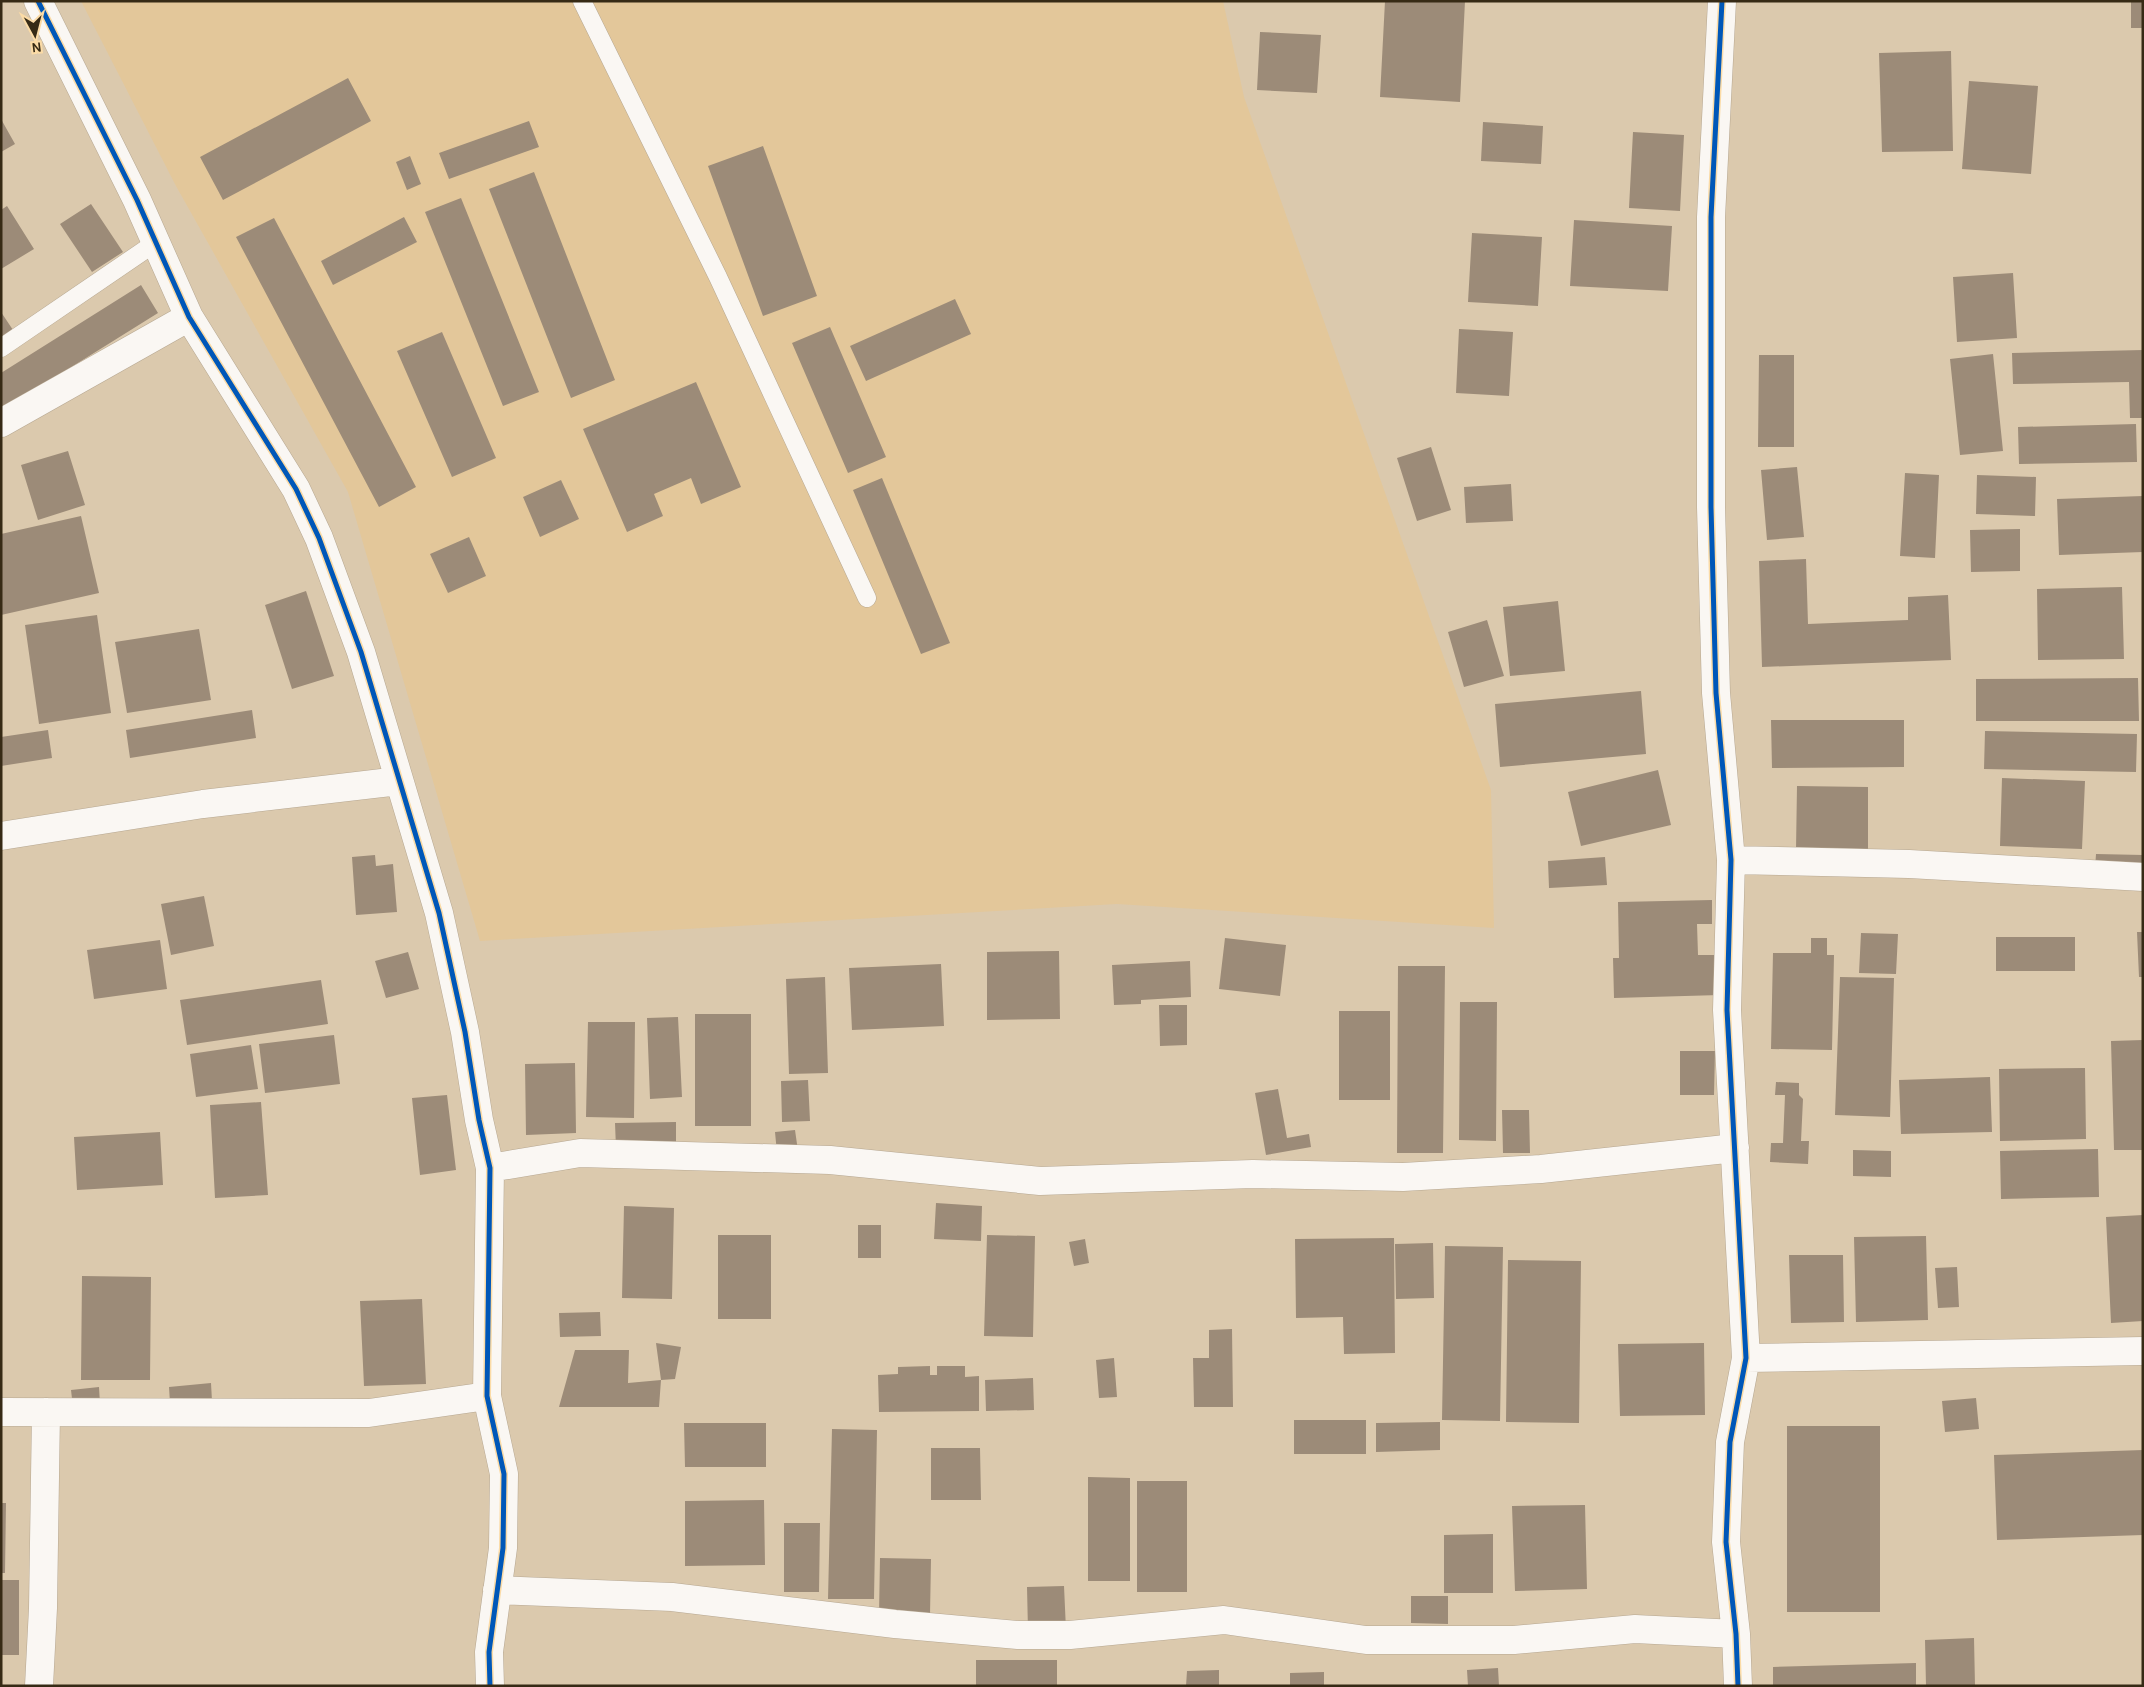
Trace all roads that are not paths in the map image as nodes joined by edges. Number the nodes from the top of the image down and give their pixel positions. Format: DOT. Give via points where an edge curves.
graph roads {
  1 [pos="38,1"];
  2 [pos="582,1"];
  3 [pos="1722,1"];
  4 [pos="154,243"];
  5 [pos="189,317"];
  6 [pos="1,348"];
  7 [pos="1,423"];
  8 [pos="868,598"];
  9 [pos="399,781"];
  10 [pos="1,836"];
  11 [pos="1732,860"];
  12 [pos="2143,877"];
  13 [pos="1735,1148"];
  14 [pos="490,1168"];
  15 [pos="2143,1351"];
  16 [pos="1746,1358"];
  17 [pos="487,1396"];
  18 [pos="1,1412"];
  19 [pos="46,1412"];
  20 [pos="497,1590"];
  21 [pos="1736,1634"];
  22 [pos="39,1686"];
  23 [pos="490,1686"];
  24 [pos="1738,1686"];
  1 -- 4 [label="street" via="137,200"];
  2 -- 8 [label="lane" via="718,277"];
  3 -- 11 [label="street" via="1711,217 1711,507 1716,692"];
  4 -- 5 [label="street"];
  4 -- 6 [label="lane"];
  5 -- 7 [label="street"];
  5 -- 9 [label="street" via="296,489 319,538 361,652"];
  9 -- 10 [label="street" via="203,804"];
  9 -- 14 [label="street" via="439,913"];
  11 -- 12 [label="street" via="1909,864"];
  11 -- 13 [label="street" via="1727,1010"];
  13 -- 14 [label="street" via="1541,1169 1403,1177 1253,1174 1040,1181 830,1160 580,1153"];
  13 -- 16 [label="street"];
  14 -- 17 [label="street"];
  15 -- 16 [label="street"];
  16 -- 21 [label="street" via="1730,1442 1726,1542"];
  17 -- 19 [label="street" via="369,1413"];
  17 -- 20 [label="street" via="504,1474 503,1548"];
  18 -- 19 [label="street"];
  19 -- 22 [label="street"];
  20 -- 21 [label="street" via="672,1597 1018,1636 1070,1635 1224,1620 1366,1640 1514,1640 1636,1629"];
  20 -- 23 [label="street"];
  21 -- 24 [label="street"];
}
